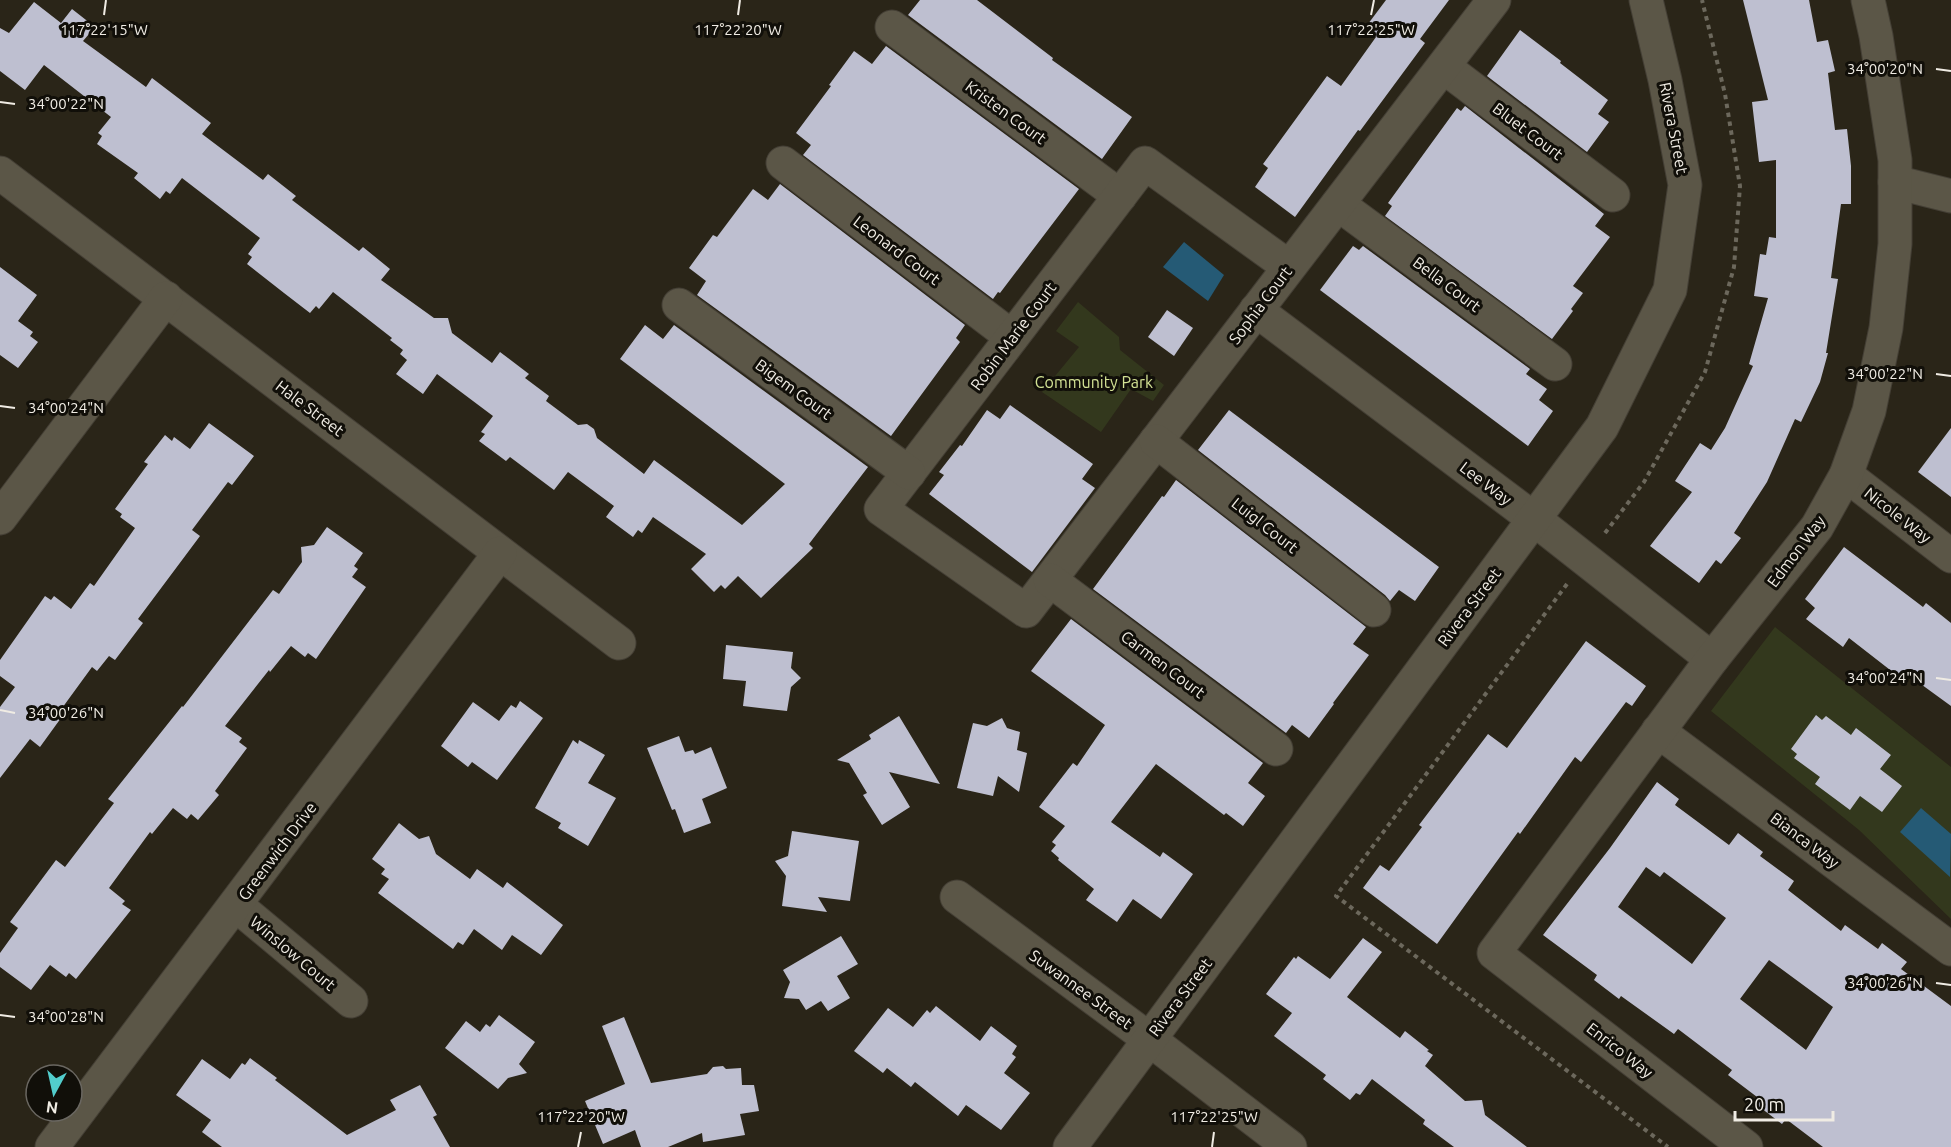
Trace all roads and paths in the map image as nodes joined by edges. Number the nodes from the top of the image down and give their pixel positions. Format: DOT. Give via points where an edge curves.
graph roads {
  1 [pos="1494,0"];
  2 [pos="1646,0"];
  3 [pos="1702,0"];
  4 [pos="1868,0"];
  5 [pos="892,27"];
  6 [pos="1444,67"];
  7 [pos="783,163"];
  8 [pos="0,173"];
  9 [pos="1895,182"];
  10 [pos="1613,195"];
  11 [pos="1120,196"];
  12 [pos="1951,196"];
  13 [pos="1338,204"];
  14 [pos="1289,267"];
  15 [pos="166,298"];
  16 [pos="679,305"];
  17 [pos="1256,310"];
  18 [pos="1012,337"];
  19 [pos="1555,364"];
  20 [pos="1156,441"];
  21 [pos="909,472"];
  22 [pos="1846,475"];
  23 [pos="0,518"];
  24 [pos="1534,519"];
  25 [pos="500,553"];
  26 [pos="1951,556"];
  27 [pos="1585,559"];
  28 [pos="1050,579"];
  29 [pos="1374,610"];
  30 [pos="1026,611"];
  31 [pos="619,643"];
  32 [pos="1712,659"];
  33 [pos="1658,731"];
  34 [pos="1275,749"];
  35 [pos="957,897"];
  36 [pos="236,905"];
  37 [pos="1951,949"];
  38 [pos="1494,953"];
  39 [pos="351,1001"];
  40 [pos="1149,1039"];
  41 [pos="52,1147"];
  42 [pos="1071,1147"];
  43 [pos="1290,1147"];
  44 [pos="1668,1147"];
  45 [pos="1746,1147"];
  1 -- 6 [label="street, Sophia Court"];
  2 -- 24 [label="street, Rivera Street" via="1685,185 1670,290 1602,427"];
  3 -- 27 [label="path" via="1725,94 1740,186 1734,267 1706,372 1644,482"];
  4 -- 9 [label="street, Edmon Way" via="1895,160"];
  5 -- 11 [label="street, Kristen Court"];
  6 -- 10 [label="street, Bluet Court"];
  6 -- 13 [label="street, Sophia Court"];
  7 -- 18 [label="street, Leonard Court"];
  8 -- 15 [label="street, Hale Street"];
  9 -- 12 [label="street"];
  9 -- 22 [label="street, Edmon Way" via="1895,244 1886,328 1869,411"];
  11 -- 14 [label="street, Robin Marie Court" via="1145,163"];
  11 -- 18 [label="street, Robin Marie Court"];
  13 -- 14 [label="street, Sophia Court"];
  13 -- 19 [label="street, Bella Court"];
  14 -- 17 [label="street, Sophia Court"];
  15 -- 23 [label="street"];
  15 -- 25 [label="street, Hale Street"];
  16 -- 21 [label="street, Bigem Court"];
  17 -- 20 [label="street, Sophia Court"];
  17 -- 24 [label="street, Lee Way"];
  18 -- 21 [label="street, Robin Marie Court"];
  20 -- 28 [label="street, Sophia Court"];
  20 -- 29 [label="street, Luigl Court"];
  21 -- 30 [label="street, Robin Marie Court" via="881,509"];
  22 -- 26 [label="street, Nicole Way"];
  22 -- 32 [label="street, Edmon Way" via="1817,527"];
  24 -- 27 [label="street, Lee Way"];
  24 -- 40 [label="street, Rivera Street"];
  25 -- 31 [label="street, Hale Street"];
  25 -- 36 [label="street, Greenwich Drive"];
  27 -- 32 [label="street, Lee Way"];
  27 -- 44 [label="path" via="1336,896"];
  28 -- 30 [label="street, Sophia Court"];
  28 -- 34 [label="street, Carmen Court"];
  32 -- 33 [label="street, Edmon Way"];
  33 -- 37 [label="street, Bianca Way"];
  33 -- 38 [label="street, Edmon Way"];
  35 -- 40 [label="street, Suwannee Street"];
  36 -- 39 [label="street, Winslow Court"];
  36 -- 41 [label="street, Greenwich Drive"];
  38 -- 45 [label="street, Enrico Way"];
  40 -- 42 [label="street, Rivera Street"];
  40 -- 43 [label="street, Suwannee Street"];
}
